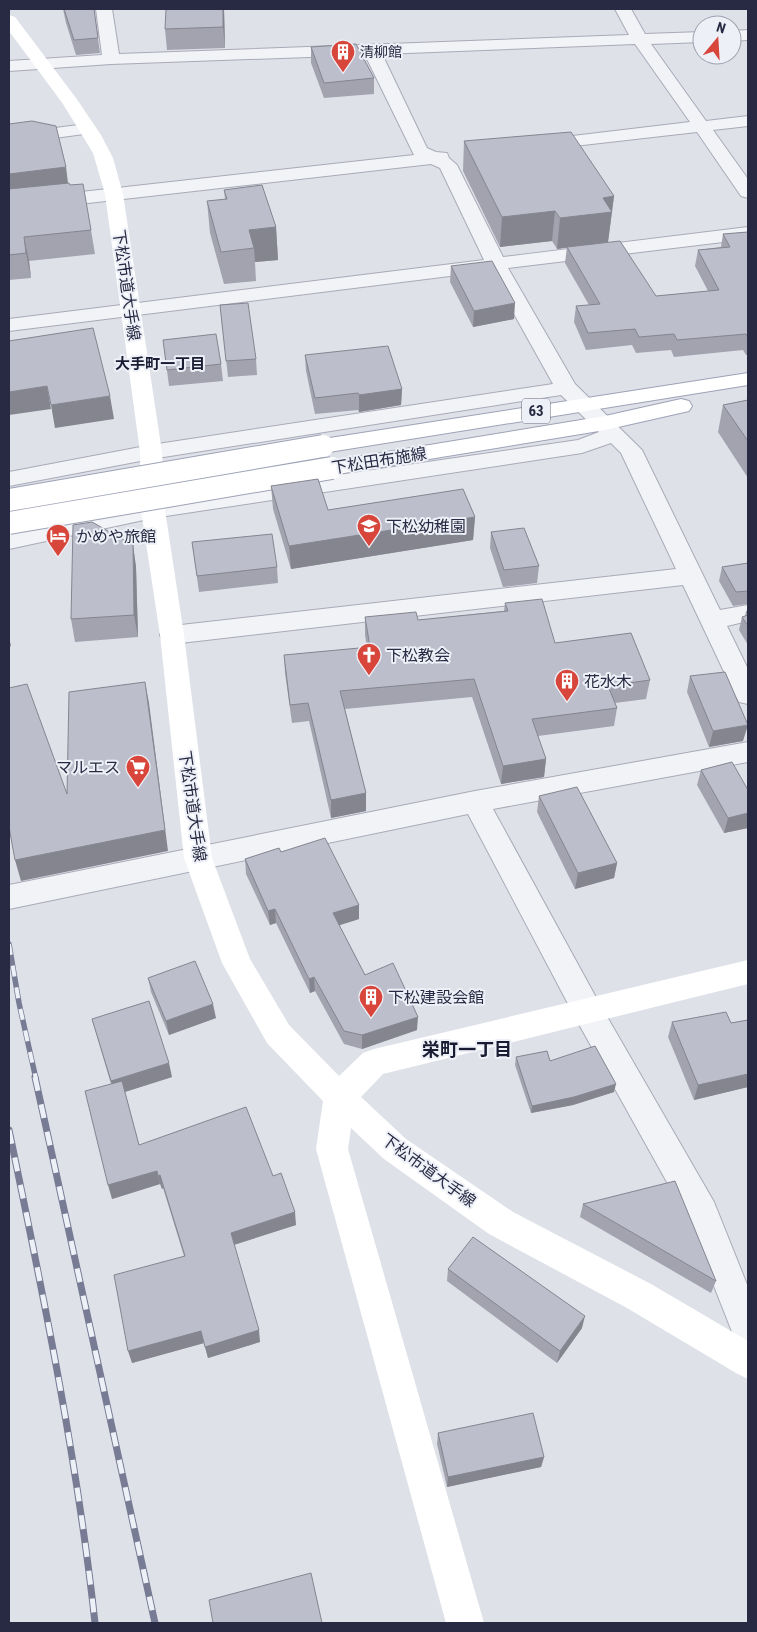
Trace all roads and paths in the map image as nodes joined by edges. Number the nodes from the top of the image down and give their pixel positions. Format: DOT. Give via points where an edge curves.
graph roads {
  1 [pos="104,9"];
  2 [pos="623,9"];
  3 [pos="9,20"];
  4 [pos="692,37"];
  5 [pos="640,40"];
  6 [pos="371,49"];
  7 [pos="111,59"];
  8 [pos="39,63"];
  9 [pos="9,66"];
  10 [pos="748,121"];
  11 [pos="700,126"];
  12 [pos="86,129"];
  13 [pos="9,139"];
  14 [pos="524,147"];
  15 [pos="466,154"];
  16 [pos="436,158"];
  17 [pos="748,192"];
  18 [pos="114,194"];
  19 [pos="9,206"];
  20 [pos="748,233"];
  21 [pos="496,264"];
  22 [pos="131,308"];
  23 [pos="9,326"];
  24 [pos="748,379"];
  25 [pos="566,388"];
  26 [pos="748,390"];
  27 [pos="584,404"];
  28 [pos="609,429"];
  29 [pos="151,452"];
  30 [pos="9,479"];
  31 [pos="9,500"];
  32 [pos="153,510"];
  33 [pos="9,523"];
  34 [pos="9,541"];
  35 [pos="690,576"];
  36 [pos="748,613"];
  37 [pos="713,620"];
  38 [pos="172,635"];
  39 [pos="748,695"];
  40 [pos="748,752"];
  41 [pos="475,802"];
  42 [pos="198,858"];
  43 [pos="9,897"];
  44 [pos="748,972"];
  45 [pos="588,1010"];
  46 [pos="339,1097"];
  47 [pos="748,1330"];
  48 [pos="748,1361"];
  49 [pos="465,1623"];
  1 -- 7 [label="street"];
  2 -- 5 [label="street"];
  3 -- 8 [label="street, 下松市道大手線"];
  4 -- 5 [label="street"];
  5 -- 6 [label="street"];
  5 -- 11 [label="street"];
  6 -- 7 [label="street"];
  6 -- 16 [label="street" via="420,151"];
  7 -- 8 [label="street"];
  8 -- 9 [label="street"];
  8 -- 12 [label="street, 下松市道大手線" via="66,96"];
  10 -- 11 [label="street"];
  11 -- 14 [label="street"];
  11 -- 17 [label="street"];
  12 -- 13 [label="street"];
  12 -- 18 [label="street, 下松市道大手線" via="102,155"];
  15 -- 16 [label="street"];
  16 -- 18 [label="street"];
  16 -- 21 [label="street" via="448,164"];
  18 -- 19 [label="street"];
  18 -- 22 [label="street, 下松市道大手線"];
  20 -- 21 [label="street"];
  21 -- 22 [label="street"];
  21 -- 25 [label="street"];
  22 -- 23 [label="street"];
  22 -- 29 [label="street, 下松市道大手線"];
  24 -- 27 [label="street, 下松田布施線 / 63"];
  25 -- 27 [label="street"];
  25 -- 29 [label="street"];
  26 -- 28 [label="street, 下松田布施線 / 63"];
  27 -- 28 [label="street"];
  27 -- 31 [label="street, 下松田布施線 / 63, bridge"];
  28 -- 32 [label="street" via="582,446"];
  28 -- 33 [label="street, 下松田布施線 / 63, bridge" via="332,468"];
  28 -- 35 [label="street" via="631,450"];
  29 -- 30 [label="street"];
  29 -- 32 [label="street, 下松市道大手線"];
  32 -- 34 [label="street"];
  32 -- 38 [label="street, 下松市道大手線"];
  35 -- 37 [label="street"];
  35 -- 38 [label="street"];
  36 -- 37 [label="street"];
  37 -- 39 [label="street"];
  38 -- 42 [label="street, 下松市道大手線"];
  40 -- 41 [label="street"];
  41 -- 42 [label="street"];
  41 -- 45 [label="street"];
  42 -- 43 [label="street"];
  42 -- 46 [label="street, 下松市道大手線" via="237,963 278,1034"];
  44 -- 45 [label="street"];
  45 -- 46 [label="street" via="374,1063"];
  45 -- 47 [label="street" via="702,1213"];
  46 -- 48 [label="street, 下松市道大手線" via="396,1149 501,1222 639,1296"];
  46 -- 49 [label="street" via="332,1149"];
}
